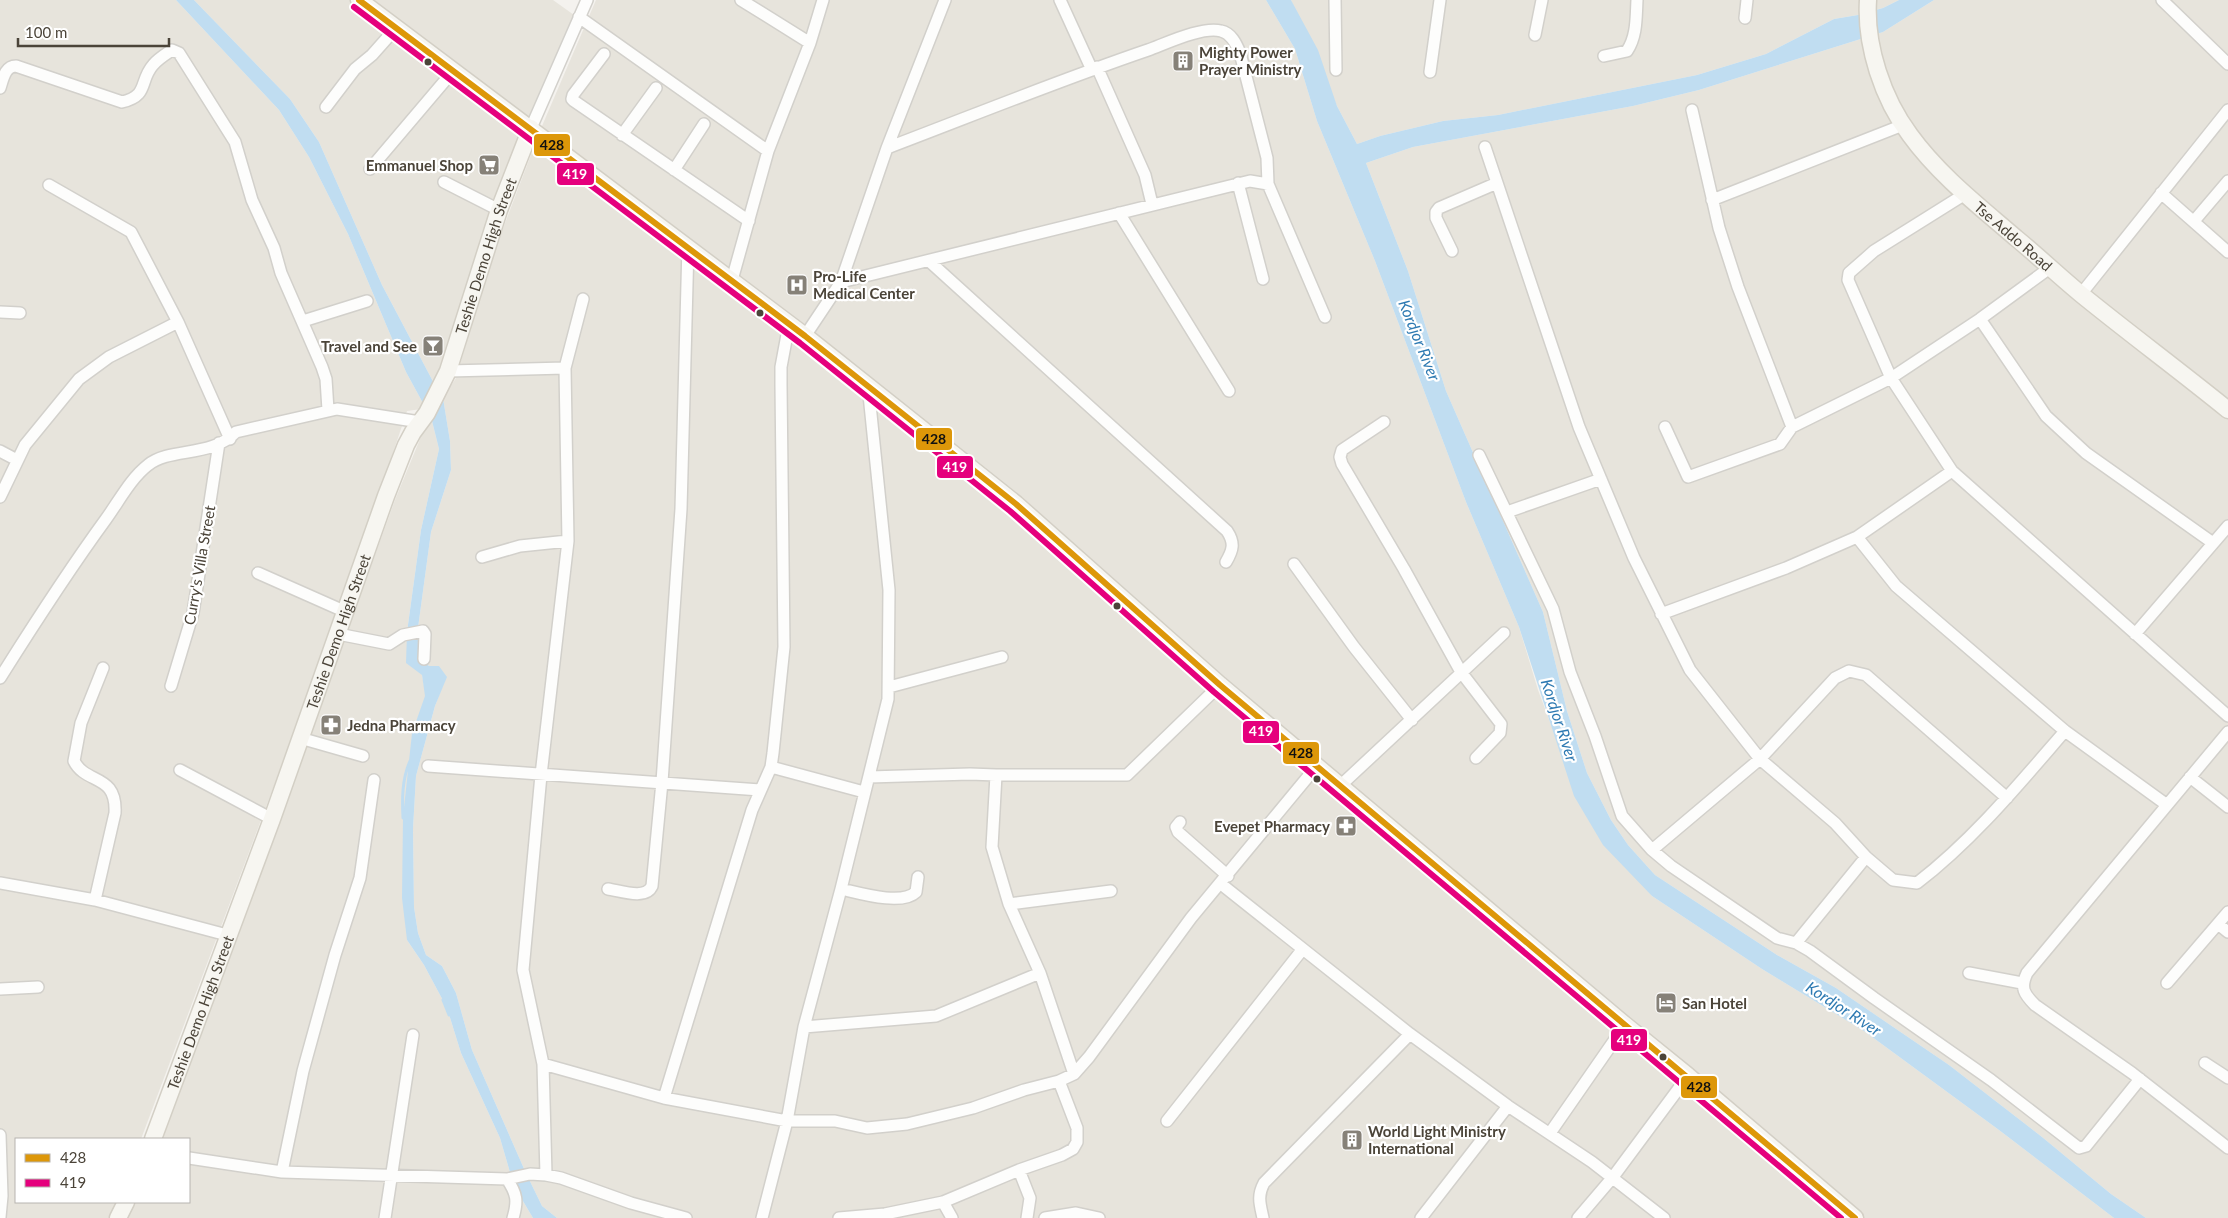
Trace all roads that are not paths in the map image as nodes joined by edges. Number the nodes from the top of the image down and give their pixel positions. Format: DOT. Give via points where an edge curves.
graph roads {
  1 [pos="359,0"];
  2 [pos="587,0"];
  3 [pos="741,0"];
  4 [pos="823,0"];
  5 [pos="945,0"];
  6 [pos="1335,0"];
  7 [pos="1440,0"];
  8 [pos="1542,0"];
  9 [pos="1638,0"];
  10 [pos="1747,0"];
  11 [pos="2162,0"];
  12 [pos="1064,1"];
  13 [pos="1868,6"];
  14 [pos="579,16"];
  15 [pos="1745,18"];
  16 [pos="396,28"];
  17 [pos="1535,35"];
  18 [pos="810,43"];
  19 [pos="604,54"];
  20 [pos="1604,56"];
  21 [pos="2228,64"];
  22 [pos="1094,69"];
  23 [pos="454,70"];
  24 [pos="1336,70"];
  25 [pos="1430,72"];
  26 [pos="0,88"];
  27 [pos="656,88"];
  28 [pos="326,107"];
  29 [pos="1692,110"];
  30 [pos="2228,110"];
  31 [pos="704,124"];
  32 [pos="1904,125"];
  33 [pos="532,128"];
  34 [pos="622,134"];
  35 [pos="1485,147"];
  36 [pos="887,148"];
  37 [pos="768,151"];
  38 [pos="370,169"];
  39 [pos="674,170"];
  40 [pos="2228,181"];
  41 [pos="444,182"];
  42 [pos="1238,183"];
  43 [pos="1497,183"];
  44 [pos="1268,184"];
  45 [pos="49,185"];
  46 [pos="2161,193"];
  47 [pos="1965,194"];
  48 [pos="1712,200"];
  49 [pos="1152,204"];
  50 [pos="499,210"];
  51 [pos="1119,213"];
  52 [pos="749,220"];
  53 [pos="2194,222"];
  54 [pos="688,246"];
  55 [pos="1452,250"];
  56 [pos="2228,252"];
  57 [pos="929,261"];
  58 [pos="2051,267"];
  59 [pos="1263,279"];
  60 [pos="732,280"];
  61 [pos="841,282"];
  62 [pos="2081,294"];
  63 [pos="584,299"];
  64 [pos="367,301"];
  65 [pos="0,312"];
  66 [pos="20,313"];
  67 [pos="1325,317"];
  68 [pos="1980,318"];
  69 [pos="178,322"];
  70 [pos="303,322"];
  71 [pos="791,325"];
  72 [pos="805,336"];
  73 [pos="565,368"];
  74 [pos="448,371"];
  75 [pos="1891,378"];
  76 [pos="868,385"];
  77 [pos="1228,391"];
  78 [pos="328,410"];
  79 [pos="2228,410"];
  80 [pos="423,418"];
  81 [pos="1384,422"];
  82 [pos="1665,427"];
  83 [pos="1792,427"];
  84 [pos="224,441"];
  85 [pos="0,451"];
  86 [pos="1479,455"];
  87 [pos="17,460"];
  88 [pos="1952,471"];
  89 [pos="1601,478"];
  90 [pos="0,497"];
  91 [pos="1507,512"];
  92 [pos="2228,526"];
  93 [pos="1857,537"];
  94 [pos="568,541"];
  95 [pos="2213,544"];
  96 [pos="482,557"];
  97 [pos="1226,562"];
  98 [pos="1294,564"];
  99 [pos="258,573"];
  100 [pos="346,612"];
  101 [pos="1660,614"];
  102 [pos="338,634"];
  103 [pos="1504,634"];
  104 [pos="2135,634"];
  105 [pos="1002,657"];
  106 [pos="424,658"];
  107 [pos="102,668"];
  108 [pos="1461,672"];
  109 [pos="0,678"];
  110 [pos="1220,685"];
  111 [pos="171,686"];
  112 [pos="889,687"];
  113 [pos="2228,716"];
  114 [pos="1412,720"];
  115 [pos="2065,731"];
  116 [pos="2228,732"];
  117 [pos="300,738"];
  118 [pos="363,756"];
  119 [pos="1476,758"];
  120 [pos="1760,759"];
  121 [pos="428,766"];
  122 [pos="1316,766"];
  123 [pos="771,767"];
  124 [pos="180,770"];
  125 [pos="540,775"];
  126 [pos="996,775"];
  127 [pos="869,777"];
  128 [pos="2190,777"];
  129 [pos="374,780"];
  130 [pos="662,782"];
  131 [pos="1340,786"];
  132 [pos="760,790"];
  133 [pos="864,792"];
  134 [pos="2007,798"];
  135 [pos="2167,805"];
  136 [pos="2228,808"];
  137 [pos="272,819"];
  138 [pos="1180,822"];
  139 [pos="1652,850"];
  140 [pos="1866,857"];
  141 [pos="918,877"];
  142 [pos="1224,880"];
  143 [pos="0,883"];
  144 [pos="608,889"];
  145 [pos="841,890"];
  146 [pos="1111,891"];
  147 [pos="95,900"];
  148 [pos="1008,904"];
  149 [pos="2228,912"];
  150 [pos="2218,924"];
  151 [pos="2228,932"];
  152 [pos="227,935"];
  153 [pos="1796,942"];
  154 [pos="1302,950"];
  155 [pos="1040,973"];
  156 [pos="1969,973"];
  157 [pos="2022,983"];
  158 [pos="2167,983"];
  159 [pos="38,987"];
  160 [pos="0,989"];
  161 [pos="1625,1025"];
  162 [pos="804,1027"];
  163 [pos="1410,1034"];
  164 [pos="413,1035"];
  165 [pos="2205,1063"];
  166 [pos="543,1064"];
  167 [pos="1074,1074"];
  168 [pos="1688,1076"];
  169 [pos="2228,1078"];
  170 [pos="2140,1079"];
  171 [pos="1059,1081"];
  172 [pos="664,1098"];
  173 [pos="1508,1106"];
  174 [pos="788,1121"];
  175 [pos="1167,1121"];
  176 [pos="1550,1133"];
  177 [pos="0,1135"];
  178 [pos="153,1138"];
  179 [pos="2228,1148"];
  180 [pos="190,1158"];
  181 [pos="1019,1170"];
  182 [pos="282,1172"];
  183 [pos="392,1174"];
  184 [pos="546,1175"];
  185 [pos="1613,1177"];
  186 [pos="507,1179"];
  187 [pos="944,1202"];
  188 [pos="126,1203"];
  189 [pos="885,1216"];
  190 [pos="0,1217"];
  191 [pos="118,1218"];
  192 [pos="384,1218"];
  193 [pos="513,1218"];
  194 [pos="686,1218"];
  195 [pos="762,1218"];
  196 [pos="839,1218"];
  197 [pos="952,1218"];
  198 [pos="1027,1218"];
  199 [pos="1044,1218"];
  200 [pos="1099,1218"];
  201 [pos="1263,1218"];
  202 [pos="1421,1218"];
  203 [pos="1578,1218"];
  204 [pos="1664,1218"];
  205 [pos="1855,1218"];
  1 -- 16 [label="main road"];
  2 -- 14 [label="street"];
  3 -- 18 [label="street"];
  4 -- 18 [label="street"];
  5 -- 36 [label="street"];
  6 -- 24 [label="street"];
  7 -- 25 [label="street"];
  8 -- 17 [label="street"];
  9 -- 20 [label="street" via="1634,36 1627,51"];
  10 -- 15 [label="street"];
  11 -- 21 [label="street"];
  12 -- 22 [label="street"];
  13 -- 32 [label="main road, Tse Addo Road" via="1874,58 1887,94"];
  14 -- 33 [label="street"];
  14 -- 37 [label="street"];
  16 -- 23 [label="main road"];
  16 -- 28 [label="street" via="355,69"];
  18 -- 37 [label="street"];
  19 -- 34 [label="street" via="572,99"];
  22 -- 36 [label="street"];
  22 -- 44 [label="street" via="1193,34 1209,30 1228,34 1240,53 1267,158"];
  22 -- 49 [label="street" via="1145,175"];
  23 -- 33 [label="main road"];
  23 -- 38 [label="street"];
  26 -- 70 [label="street" via="7,69 16,66 122,102 140,95 152,65 172,50 180,53 235,142 252,200"];
  27 -- 34 [label="street"];
  29 -- 48 [label="street"];
  30 -- 46 [label="street"];
  31 -- 39 [label="street"];
  32 -- 47 [label="main road, Tse Addo Road" via="1929,159"];
  32 -- 48 [label="street"];
  33 -- 50 [label="main road, Teshie Demo High Street"];
  33 -- 54 [label="main road"];
  34 -- 39 [label="street"];
  35 -- 43 [label="street"];
  36 -- 61 [label="street"];
  37 -- 52 [label="street"];
  39 -- 52 [label="street"];
  40 -- 53 [label="street"];
  41 -- 50 [label="street"];
  42 -- 44 [label="street"];
  42 -- 49 [label="street"];
  42 -- 59 [label="street"];
  43 -- 55 [label="street" via="1436,212"];
  43 -- 89 [label="street" via="1579,428"];
  44 -- 67 [label="street"];
  45 -- 69 [label="street" via="131,232"];
  46 -- 53 [label="street"];
  46 -- 62 [label="street"];
  47 -- 58 [label="main road, Tse Addo Road"];
  47 -- 75 [label="street" via="1874,251 1849,273 1848,280"];
  48 -- 83 [label="street" via="1738,287"];
  49 -- 51 [label="street"];
  50 -- 74 [label="main road, Teshie Demo High Street"];
  51 -- 57 [label="street"];
  51 -- 77 [label="street"];
  52 -- 60 [label="street"];
  53 -- 56 [label="street"];
  54 -- 60 [label="main road"];
  54 -- 130 [label="street" via="681,509"];
  57 -- 61 [label="street"];
  57 -- 97 [label="street" via="1227,531 1234,545"];
  58 -- 62 [label="main road, Tse Addo Road"];
  58 -- 68 [label="street"];
  60 -- 71 [label="main road"];
  61 -- 72 [label="street"];
  62 -- 79 [label="main road, Tse Addo Road"];
  63 -- 73 [label="street"];
  64 -- 70 [label="street"];
  65 -- 66 [label="street"];
  68 -- 75 [label="street"];
  68 -- 95 [label="street" via="2046,416 2086,453"];
  69 -- 84 [label="street" via="209,388"];
  69 -- 87 [label="street" via="109,357 79,379"];
  70 -- 78 [label="street" via="326,379"];
  71 -- 72 [label="main road"];
  71 -- 123 [label="street" via="780,386 784,647"];
  72 -- 76 [label="main road"];
  73 -- 74 [label="street"];
  73 -- 94 [label="street"];
  74 -- 80 [label="main road, Teshie Demo High Street"];
  75 -- 83 [label="street"];
  75 -- 88 [label="street"];
  76 -- 110 [label="main road" via="1016,504"];
  76 -- 112 [label="street" via="889,590"];
  78 -- 80 [label="street" via="337,408"];
  78 -- 84 [label="street" via="236,432"];
  80 -- 100 [label="main road, Teshie Demo High Street" via="406,446 386,496"];
  81 -- 108 [label="street" via="1342,450 1342,464"];
  82 -- 83 [label="street" via="1688,477 1780,444"];
  84 -- 109 [label="street" via="201,451 156,458 139,473 65,575"];
  84 -- 111 [label="street, Curry's Villa Street" via="193,613"];
  85 -- 87 [label="street"];
  86 -- 91 [label="street"];
  87 -- 90 [label="street"];
  88 -- 93 [label="street"];
  88 -- 104 [label="street"];
  89 -- 91 [label="street"];
  89 -- 101 [label="street"];
  91 -- 139 [label="street" via="1553,609 1570,672 1622,816"];
  92 -- 95 [label="street"];
  93 -- 101 [label="street" via="1786,568"];
  93 -- 115 [label="street" via="1896,586"];
  94 -- 96 [label="street" via="520,546"];
  94 -- 125 [label="street"];
  95 -- 104 [label="street"];
  98 -- 114 [label="street"];
  99 -- 100 [label="street"];
  100 -- 102 [label="main road, Teshie Demo High Street"];
  101 -- 120 [label="street" via="1690,670"];
  102 -- 106 [label="street" via="389,644 403,635 419,632 425,634"];
  102 -- 117 [label="main road, Teshie Demo High Street"];
  103 -- 108 [label="street"];
  104 -- 113 [label="street"];
  105 -- 112 [label="street"];
  107 -- 147 [label="street" via="81,723 74,761 113,792 116,802"];
  108 -- 114 [label="street"];
  108 -- 119 [label="street" via="1502,724 1500,733"];
  110 -- 122 [label="main road"];
  110 -- 126 [label="street" via="1127,775"];
  112 -- 127 [label="street"];
  114 -- 131 [label="street"];
  115 -- 134 [label="street"];
  115 -- 135 [label="street"];
  116 -- 128 [label="street"];
  117 -- 118 [label="street"];
  117 -- 137 [label="main road, Teshie Demo High Street"];
  120 -- 134 [label="street" via="1835,678 1849,671 1866,675"];
  120 -- 139 [label="street"];
  120 -- 140 [label="street" via="1835,823"];
  121 -- 125 [label="street"];
  122 -- 131 [label="main road"];
  122 -- 142 [label="street"];
  123 -- 132 [label="street"];
  123 -- 133 [label="street"];
  124 -- 137 [label="street"];
  125 -- 130 [label="street"];
  125 -- 166 [label="street" via="523,970"];
  126 -- 127 [label="street"];
  126 -- 148 [label="street" via="992,847"];
  127 -- 133 [label="street"];
  128 -- 135 [label="street"];
  128 -- 136 [label="street"];
  129 -- 182 [label="street" via="360,878 303,1071"];
  130 -- 132 [label="street"];
  130 -- 144 [label="street" via="651,890 644,894"];
  131 -- 161 [label="main road"];
  132 -- 172 [label="street" via="706,954"];
  133 -- 145 [label="street"];
  134 -- 140 [label="street" via="1946,860 1917,883 1893,880"];
  135 -- 157 [label="street"];
  137 -- 152 [label="main road, Teshie Demo High Street"];
  138 -- 142 [label="street" via="1176,827 1178,832"];
  139 -- 153 [label="street" via="1777,938"];
  140 -- 153 [label="street"];
  141 -- 145 [label="street" via="916,892 899,899"];
  142 -- 154 [label="street"];
  142 -- 167 [label="street" via="1191,918"];
  143 -- 147 [label="street"];
  145 -- 162 [label="street"];
  146 -- 148 [label="street"];
  147 -- 152 [label="street"];
  148 -- 155 [label="street"];
  149 -- 150 [label="street"];
  150 -- 151 [label="street"];
  150 -- 158 [label="street"];
  152 -- 178 [label="main road, Teshie Demo High Street"];
  153 -- 170 [label="street" via="1991,1080 2079,1148 2086,1146"];
  154 -- 163 [label="street"];
  154 -- 175 [label="street"];
  155 -- 162 [label="street" via="936,1016"];
  155 -- 167 [label="street"];
  156 -- 157 [label="street"];
  157 -- 170 [label="street" via="2024,995 2035,1005"];
  159 -- 160 [label="street"];
  161 -- 168 [label="main road"];
  161 -- 176 [label="street"];
  162 -- 174 [label="street"];
  163 -- 173 [label="street"];
  163 -- 201 [label="street" via="1264,1183 1259,1201"];
  164 -- 183 [label="street"];
  165 -- 169 [label="street"];
  166 -- 172 [label="street"];
  166 -- 184 [label="street"];
  167 -- 171 [label="street"];
  168 -- 185 [label="street"];
  168 -- 205 [label="main road"];
  170 -- 179 [label="street"];
  171 -- 174 [label="street" via="973,1108 906,1124 867,1128 835,1120"];
  171 -- 181 [label="street" via="1078,1128 1077,1142 1062,1155"];
  172 -- 174 [label="street"];
  173 -- 176 [label="street"];
  173 -- 202 [label="street"];
  174 -- 195 [label="street"];
  176 -- 185 [label="street"];
  177 -- 190 [label="street"];
  180 -- 182 [label="street"];
  181 -- 187 [label="street"];
  181 -- 198 [label="street" via="1030,1198"];
  182 -- 183 [label="street"];
  183 -- 186 [label="street"];
  183 -- 192 [label="street"];
  184 -- 186 [label="street" via="530,1174"];
  184 -- 194 [label="street"];
  185 -- 203 [label="street"];
  185 -- 204 [label="street"];
  186 -- 193 [label="street" via="516,1191"];
  187 -- 189 [label="street"];
  187 -- 197 [label="street"];
  188 -- 191 [label="main road"];
  189 -- 196 [label="street"];
  199 -- 200 [label="street" via="1076,1213"];
}
